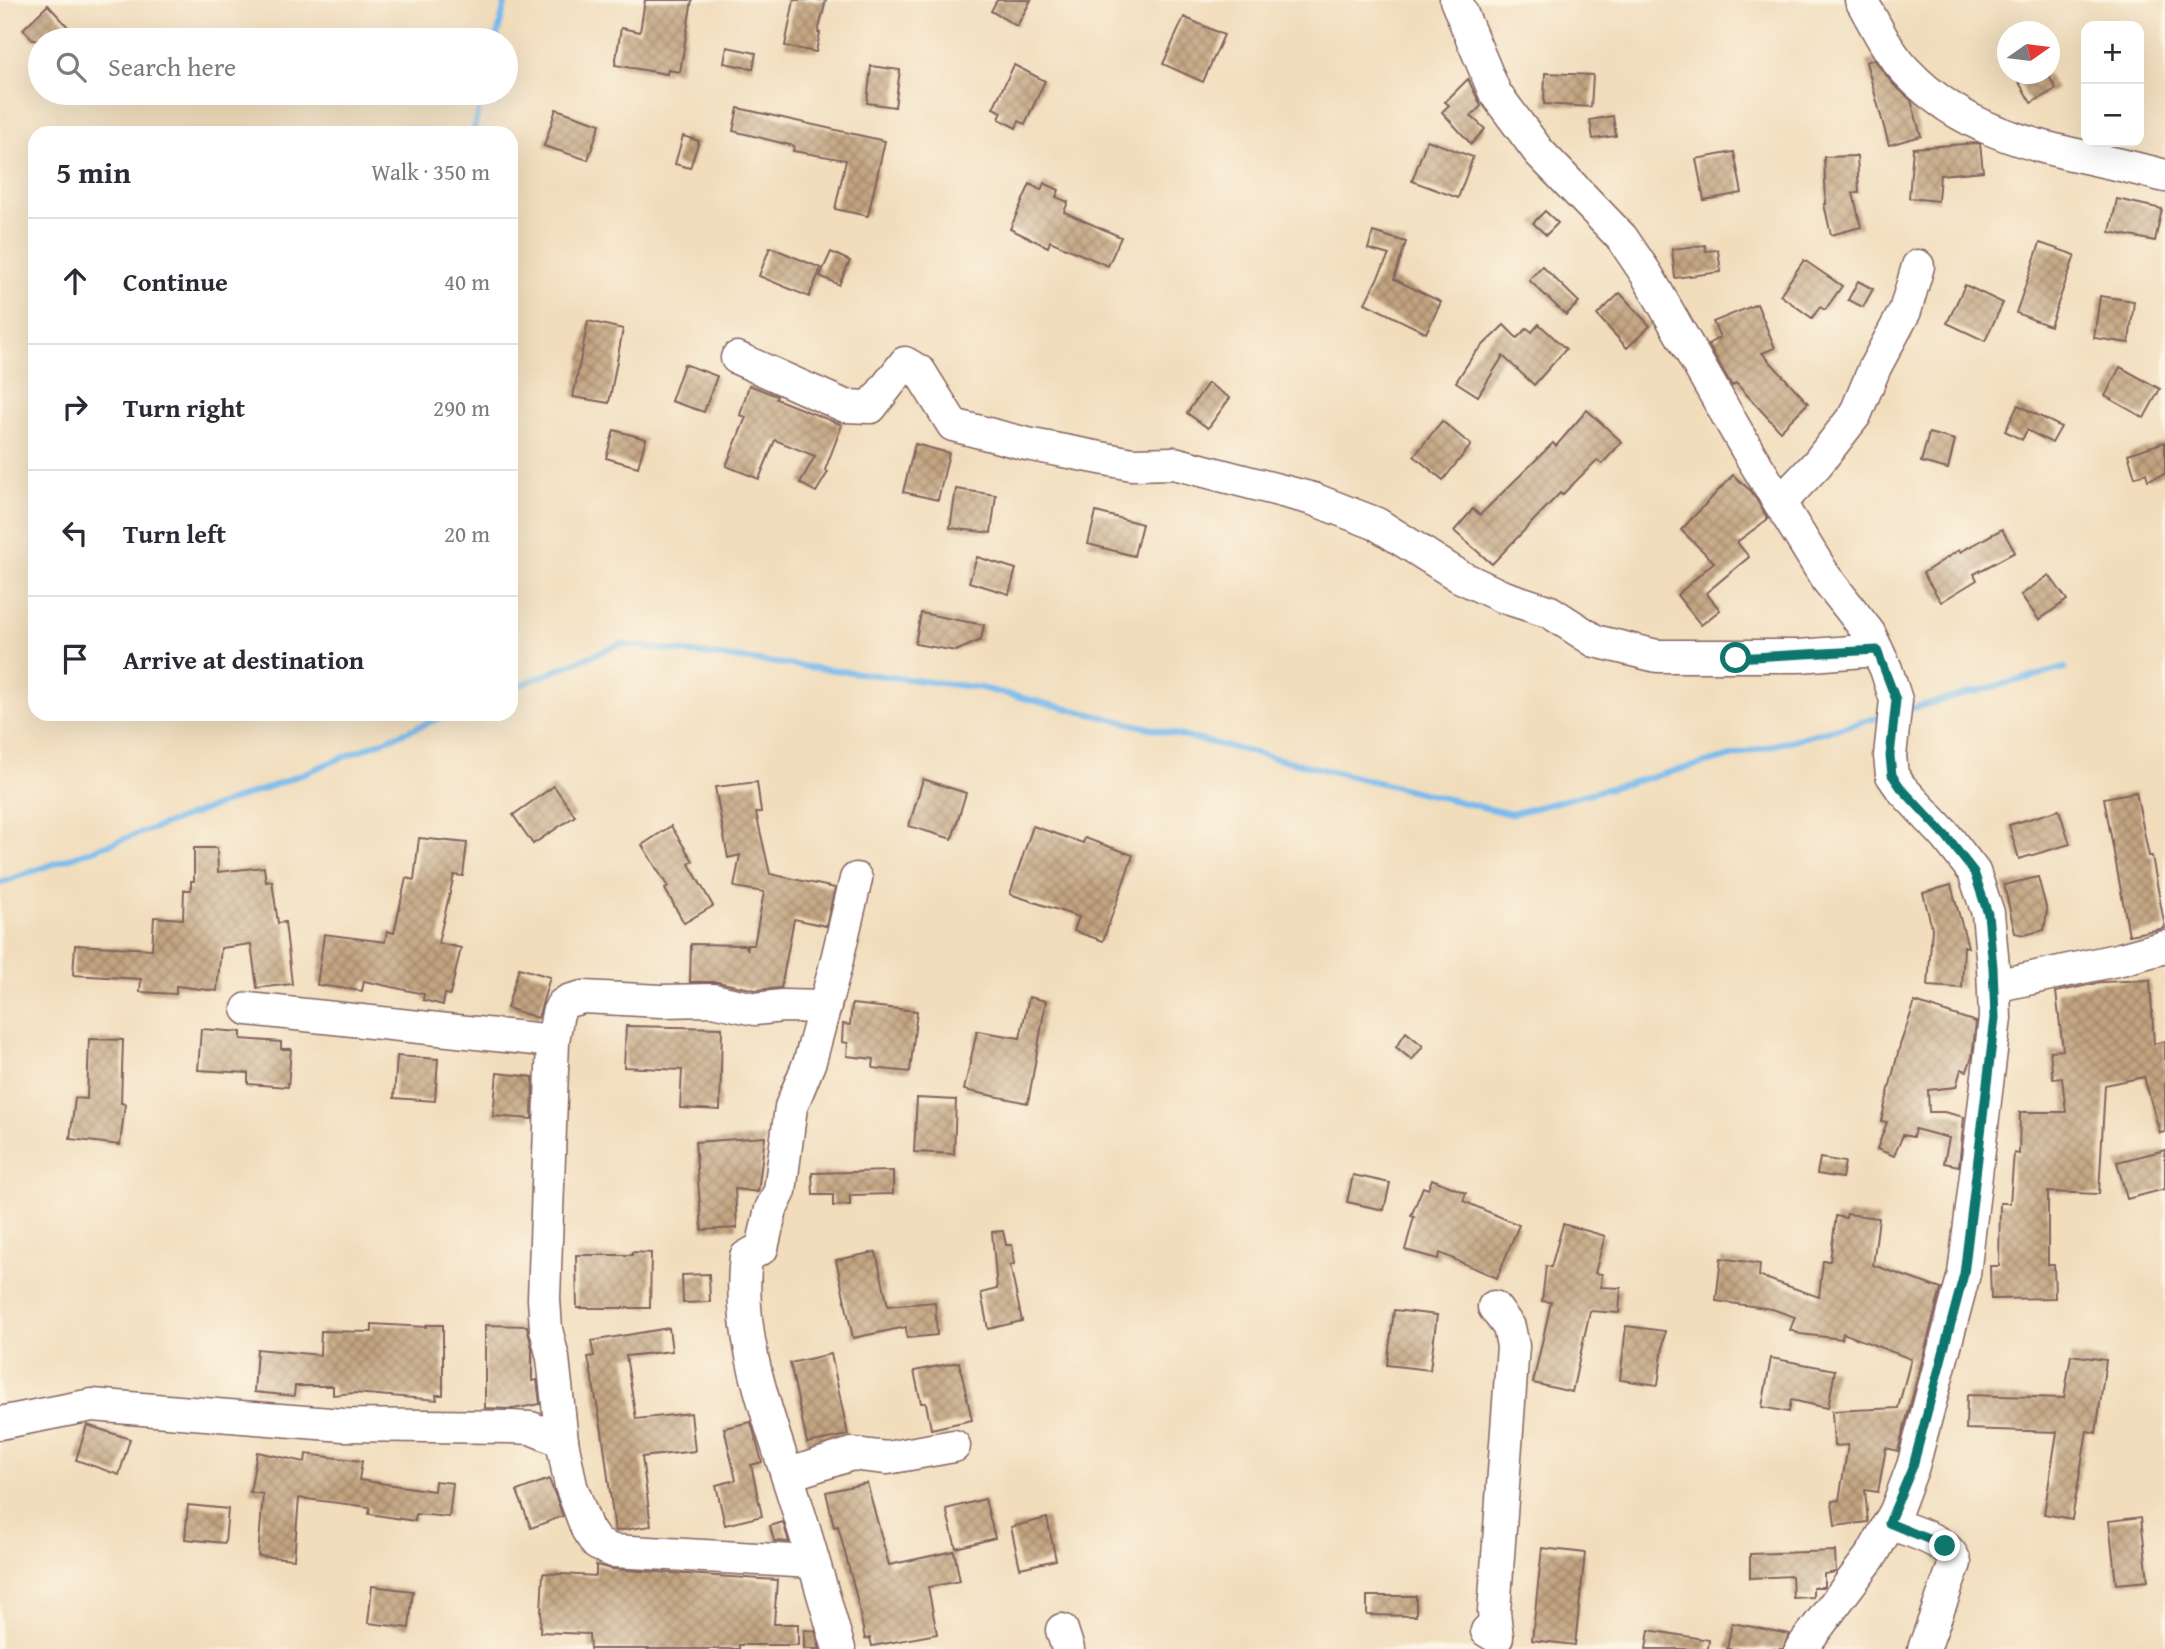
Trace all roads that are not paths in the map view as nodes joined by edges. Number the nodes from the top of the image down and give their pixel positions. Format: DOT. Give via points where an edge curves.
graph roads {
  1 [pos="1456,0"];
  2 [pos="1861,0"];
  3 [pos="2165,176"];
  4 [pos="1918,266"];
  5 [pos="737,358"];
  6 [pos="1780,503"];
  7 [pos="1877,650"];
  8 [pos="856,878"];
  9 [pos="2165,947"];
  10 [pos="1994,986"];
  11 [pos="825,1007"];
  12 [pos="248,1009"];
  13 [pos="553,1041"];
  14 [pos="1494,1307"];
  15 [pos="0,1423"];
  16 [pos="562,1441"];
  17 [pos="954,1446"];
  18 [pos="787,1475"];
  19 [pos="1889,1523"];
  20 [pos="813,1562"];
  21 [pos="839,1649"];
  22 [pos="1504,1649"];
  23 [pos="1801,1649"];
  24 [pos="1924,1649"];
  1 -- 6 [label="street" via="1495,93 1539,152 1622,238"];
  2 -- 3 [label="street" via="1905,71 1942,104 1990,130 2041,147"];
  4 -- 6 [label="street" via="1905,311 1855,415"];
  5 -- 7 [label="street" via="845,406 872,407 905,363 920,372 953,425 1132,464 1174,463 1313,499 1377,524 1459,576 1550,612 1595,640 1619,647 1657,656 1736,658"];
  6 -- 7 [label="street"];
  7 -- 10 [label="street" via="1895,714 1892,775 1974,872 1988,914"];
  8 -- 11 [label="street"];
  9 -- 10 [label="street"];
  10 -- 19 [label="street" via="1994,1030 1964,1274 1913,1466"];
  11 -- 13 [label="street" via="755,1009 713,1000 583,997 562,1005"];
  11 -- 18 [label="street" via="791,1107 780,1191 762,1248 746,1257 743,1287 751,1358"];
  12 -- 13 [label="street"];
  13 -- 16 [label="street" via="544,1299"];
  14 -- 22 [label="street" via="1509,1327 1513,1346 1494,1612 1497,1637 1487,1631"];
  15 -- 16 [label="street" via="92,1405 343,1425 510,1427 531,1429"];
  16 -- 20 [label="street" via="571,1486 597,1544 613,1551"];
  17 -- 18 [label="street" via="887,1458 852,1454"];
  18 -- 20 [label="street"];
  19 -- 23 [label="street"];
  19 -- 24 [label="street" via="1945,1546 1955,1563"];
  20 -- 21 [label="street"];
}
